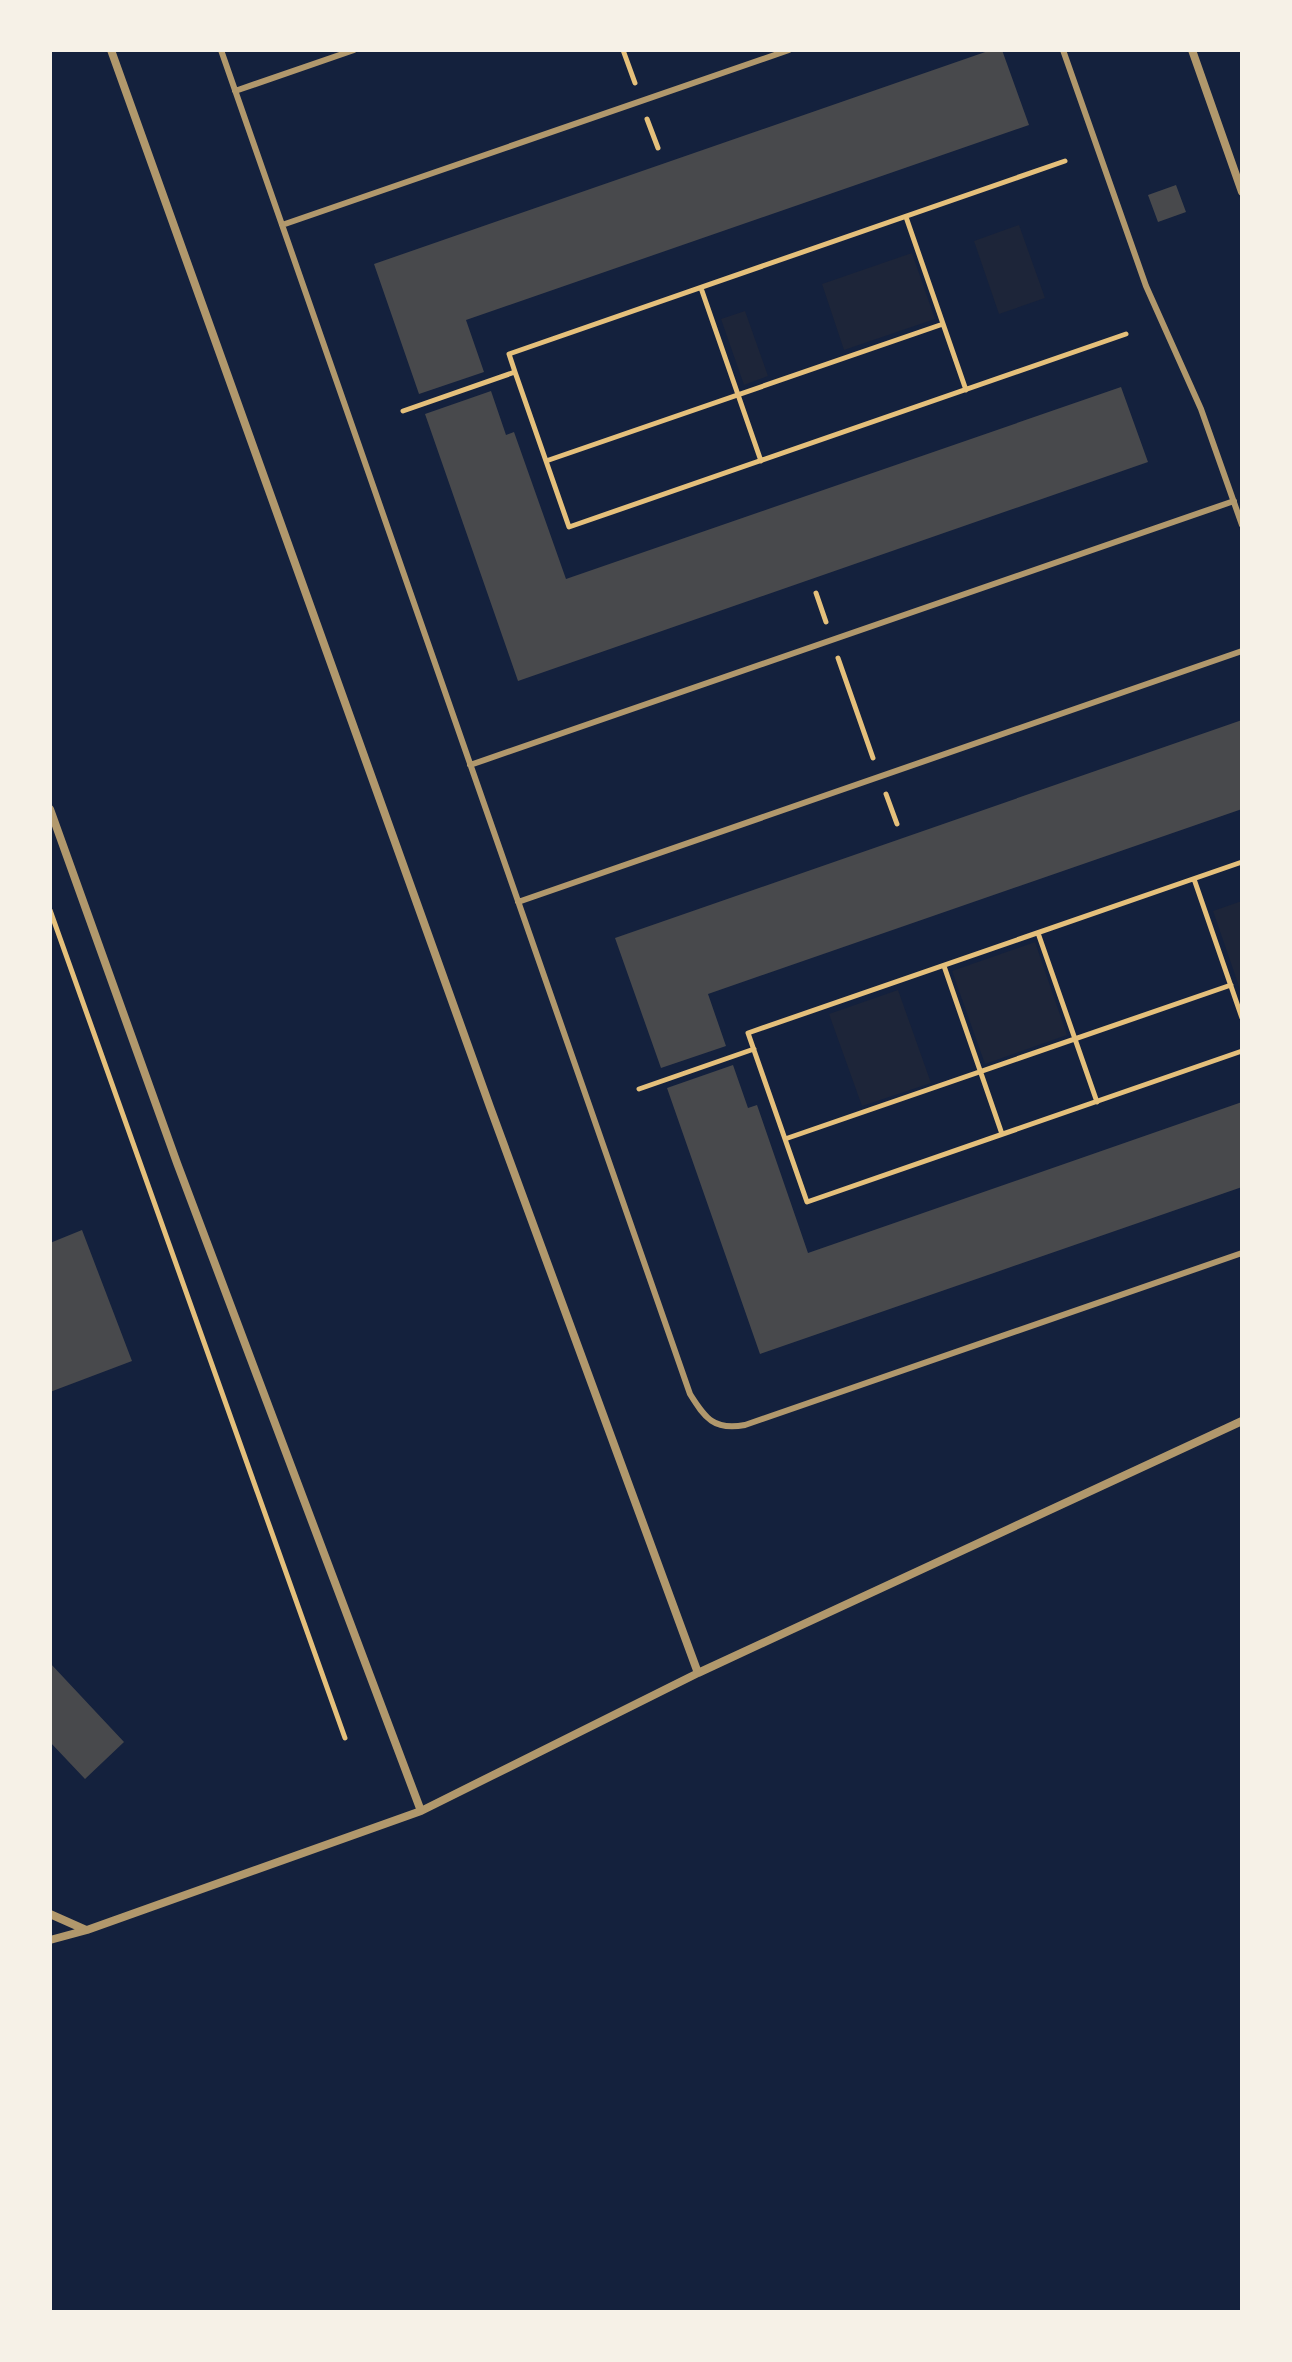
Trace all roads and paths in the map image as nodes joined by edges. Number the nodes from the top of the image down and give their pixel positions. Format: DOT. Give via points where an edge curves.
graph roads {
  1 [pos="111,50"];
  2 [pos="221,50"];
  3 [pos="354,50"];
  4 [pos="789,50"];
  5 [pos="1063,50"];
  6 [pos="1192,50"];
  7 [pos="235,91"];
  8 [pos="1065,161"];
  9 [pos="1242,192"];
  10 [pos="906,217"];
  11 [pos="282,225"];
  12 [pos="701,288"];
  13 [pos="943,324"];
  14 [pos="1126,334"];
  15 [pos="515,372"];
  16 [pos="966,390"];
  17 [pos="738,395"];
  18 [pos="403,411"];
  19 [pos="546,461"];
  20 [pos="761,461"];
  21 [pos="1234,501"];
  22 [pos="1242,525"];
  23 [pos="816,593"];
  24 [pos="832,640"];
  25 [pos="1242,651"];
  26 [pos="470,765"];
  27 [pos="880,777"];
  28 [pos="50,809"];
  29 [pos="897,824"];
  30 [pos="1242,862"];
  31 [pos="1194,879"];
  32 [pos="518,902"];
  33 [pos="50,910"];
  34 [pos="1038,933"];
  35 [pos="944,966"];
  36 [pos="1231,985"];
  37 [pos="1242,1018"];
  38 [pos="1075,1039"];
  39 [pos="754,1049"];
  40 [pos="1242,1051"];
  41 [pos="981,1072"];
  42 [pos="639,1089"];
  43 [pos="1097,1102"];
  44 [pos="1002,1134"];
  45 [pos="785,1139"];
  46 [pos="1242,1253"];
  47 [pos="1242,1421"];
  48 [pos="698,1673"];
  49 [pos="345,1738"];
  50 [pos="421,1811"];
  51 [pos="50,1914"];
  52 [pos="87,1930"];
  53 [pos="50,1940"];
  1 -- 48 [label="street"];
  2 -- 7 [label="lane"];
  3 -- 7 [label="lane"];
  4 -- 11 [label="lane"];
  5 -- 21 [label="lane" via="1146,286 1201,409"];
  6 -- 9 [label="street"];
  7 -- 11 [label="lane"];
  8 -- 10 [label="path"];
  10 -- 12 [label="path"];
  10 -- 13 [label="path"];
  11 -- 26 [label="lane"];
  12 -- 15 [label="path" via="509,354"];
  12 -- 17 [label="path"];
  13 -- 16 [label="path"];
  13 -- 17 [label="path"];
  14 -- 16 [label="path"];
  15 -- 18 [label="path"];
  15 -- 19 [label="path"];
  16 -- 20 [label="path"];
  17 -- 19 [label="path"];
  17 -- 20 [label="path"];
  19 -- 20 [label="path" via="569,527"];
  21 -- 22 [label="lane"];
  21 -- 24 [label="lane"];
  23 -- 24 [label="path"];
  24 -- 26 [label="lane"];
  24 -- 27 [label="path"];
  25 -- 27 [label="lane"];
  26 -- 32 [label="lane"];
  27 -- 29 [label="path"];
  27 -- 32 [label="lane"];
  28 -- 50 [label="street"];
  30 -- 31 [label="path"];
  31 -- 34 [label="path"];
  31 -- 36 [label="path"];
  32 -- 46 [label="lane" via="690,1394 705,1417 726,1429"];
  33 -- 49 [label="path"];
  34 -- 35 [label="path"];
  34 -- 38 [label="path"];
  35 -- 39 [label="path" via="748,1033"];
  35 -- 41 [label="path"];
  36 -- 37 [label="path"];
  36 -- 38 [label="path"];
  38 -- 41 [label="path"];
  38 -- 43 [label="path"];
  39 -- 42 [label="path"];
  39 -- 45 [label="path"];
  40 -- 43 [label="path"];
  41 -- 44 [label="path"];
  41 -- 45 [label="path"];
  43 -- 44 [label="path"];
  44 -- 45 [label="path" via="807,1202"];
  47 -- 48 [label="street"];
  48 -- 50 [label="street"];
  50 -- 52 [label="street"];
  51 -- 52 [label="street"];
  52 -- 53 [label="street"];
}
